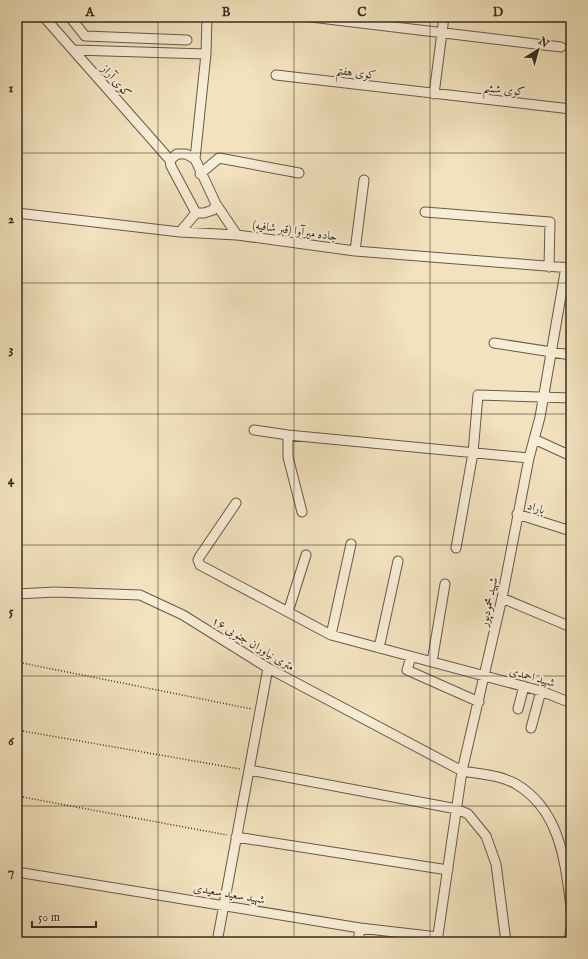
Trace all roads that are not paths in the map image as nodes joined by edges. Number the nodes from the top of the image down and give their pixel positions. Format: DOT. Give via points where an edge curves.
graph roads {
  1 [pos="44,17"];
  2 [pos="70,17"];
  3 [pos="207,17"];
  4 [pos="311,17"];
  5 [pos="444,17"];
  6 [pos="442,32"];
  7 [pos="187,40"];
  8 [pos="561,47"];
  9 [pos="74,50"];
  10 [pos="206,54"];
  11 [pos="276,75"];
  12 [pos="434,94"];
  13 [pos="571,109"];
  14 [pos="195,159"];
  15 [pos="170,160"];
  16 [pos="299,173"];
  17 [pos="200,174"];
  18 [pos="364,180"];
  19 [pos="216,204"];
  20 [pos="196,212"];
  21 [pos="425,212"];
  22 [pos="17,213"];
  23 [pos="180,232"];
  24 [pos="237,235"];
  25 [pos="355,251"];
  26 [pos="550,267"];
  27 [pos="569,268"];
  28 [pos="494,343"];
  29 [pos="552,352"];
  30 [pos="571,355"];
  31 [pos="543,396"];
  32 [pos="571,398"];
  33 [pos="254,430"];
  34 [pos="288,435"];
  35 [pos="534,438"];
  36 [pos="473,453"];
  37 [pos="571,456"];
  38 [pos="529,458"];
  39 [pos="236,503"];
  40 [pos="302,512"];
  41 [pos="518,514"];
  42 [pos="571,531"];
  43 [pos="351,544"];
  44 [pos="456,548"];
  45 [pos="306,555"];
  46 [pos="398,561"];
  47 [pos="445,584"];
  48 [pos="17,594"];
  49 [pos="502,598"];
  50 [pos="288,612"];
  51 [pos="571,627"];
  52 [pos="332,635"];
  53 [pos="379,648"];
  54 [pos="411,657"];
  55 [pos="432,662"];
  56 [pos="268,668"];
  57 [pos="485,676"];
  58 [pos="524,686"];
  59 [pos="541,691"];
  60 [pos="479,702"];
  61 [pos="571,703"];
  62 [pos="518,709"];
  63 [pos="531,728"];
  64 [pos="249,770"];
  65 [pos="462,771"];
  66 [pos="457,809"];
  67 [pos="236,837"];
  68 [pos="448,870"];
  69 [pos="17,872"];
  70 [pos="223,904"];
  71 [pos="571,907"];
  72 [pos="360,928"];
  73 [pos="571,928"];
  74 [pos="437,939"];
  75 [pos="217,942"];
  76 [pos="358,942"];
  77 [pos="506,942"];
  78 [pos="569,942"];
  1 -- 9 [label="street, کوی آراز"];
  2 -- 7 [label="street" via="85,36"];
  3 -- 10 [label="street"];
  4 -- 6 [label="street"];
  5 -- 6 [label="street"];
  6 -- 8 [label="street"];
  6 -- 12 [label="street"];
  9 -- 10 [label="street"];
  9 -- 15 [label="street, کوی آراز"];
  10 -- 14 [label="street"];
  11 -- 12 [label="street, کوی هفتم"];
  12 -- 13 [label="street, کوی ششم"];
  14 -- 15 [label="street" via="186,154 178,154"];
  14 -- 17 [label="street"];
  15 -- 20 [label="street" via="176,177"];
  16 -- 17 [label="street" via="219,158"];
  17 -- 19 [label="street"];
  18 -- 25 [label="street"];
  19 -- 20 [label="street" via="213,210"];
  19 -- 24 [label="street"];
  20 -- 23 [label="street"];
  21 -- 26 [label="street" via="550,222"];
  22 -- 23 [label="street, جاده میرآوا (قبر شافیه)"];
  23 -- 24 [label="street, جاده میرآوا (قبر شافیه)"];
  24 -- 25 [label="street, جاده میرآوا (قبر شافیه)"];
  25 -- 26 [label="street, جاده میرآوا (قبر شافیه)"];
  26 -- 27 [label="street, جاده میرآوا (قبر شافیه)"];
  27 -- 29 [label="street, شهید محمودپور"];
  28 -- 29 [label="street"];
  29 -- 30 [label="street"];
  29 -- 31 [label="street, شهید محمودپور"];
  31 -- 32 [label="street"];
  31 -- 35 [label="street, شهید محمودپور"];
  31 -- 36 [label="street" via="478,394"];
  33 -- 34 [label="street"];
  34 -- 36 [label="street"];
  34 -- 40 [label="street" via="288,457"];
  35 -- 37 [label="street"];
  35 -- 38 [label="street, شهید محمودپور"];
  36 -- 38 [label="street"];
  36 -- 44 [label="street"];
  38 -- 41 [label="street, شهید محمودپور"];
  39 -- 50 [label="street, شهید احمدی" via="200,556 200,565"];
  41 -- 42 [label="street, باراد"];
  41 -- 49 [label="street, شهید محمودپور"];
  43 -- 52 [label="street"];
  45 -- 50 [label="street"];
  46 -- 53 [label="street"];
  47 -- 55 [label="street"];
  48 -- 56 [label="street, ۱۶ متری نیاوران جنوبی" via="55,592 140,595 183,615"];
  49 -- 51 [label="street"];
  49 -- 57 [label="street, شهید محمودپور"];
  50 -- 52 [label="street, شهید احمدی"];
  52 -- 53 [label="street, شهید احمدی"];
  53 -- 54 [label="street, شهید احمدی"];
  54 -- 55 [label="street, شهید احمدی"];
  54 -- 60 [label="street" via="407,670"];
  55 -- 57 [label="street, شهید احمدی"];
  56 -- 64 [label="street"];
  56 -- 65 [label="street, ۱۶ متری نیاوران جنوبی"];
  57 -- 58 [label="street, شهید احمدی"];
  57 -- 60 [label="street, شهید محمودپور"];
  58 -- 59 [label="street, شهید احمدی"];
  58 -- 62 [label="street"];
  59 -- 61 [label="street, شهید احمدی"];
  59 -- 63 [label="street"];
  60 -- 65 [label="street, شهید محمودپور"];
  64 -- 66 [label="street"];
  64 -- 67 [label="street"];
  65 -- 66 [label="street, شهید محمودپور"];
  65 -- 71 [label="street, ۱۶ متری نیاوران جنوبی" via="494,776 516,784 540,804 559,838"];
  66 -- 68 [label="street, شهید محمودپور"];
  66 -- 77 [label="street" via="468,814 486,836 496,864"];
  67 -- 68 [label="street"];
  67 -- 70 [label="street"];
  68 -- 74 [label="street, شهید محمودپور"];
  69 -- 70 [label="street, شهید سعید سعیدی"];
  70 -- 72 [label="street, شهید سعید سعیدی"];
  70 -- 75 [label="street"];
  72 -- 74 [label="street, شهید سعید سعیدی"];
  72 -- 76 [label="street"];
  73 -- 78 [label="street"];
}
